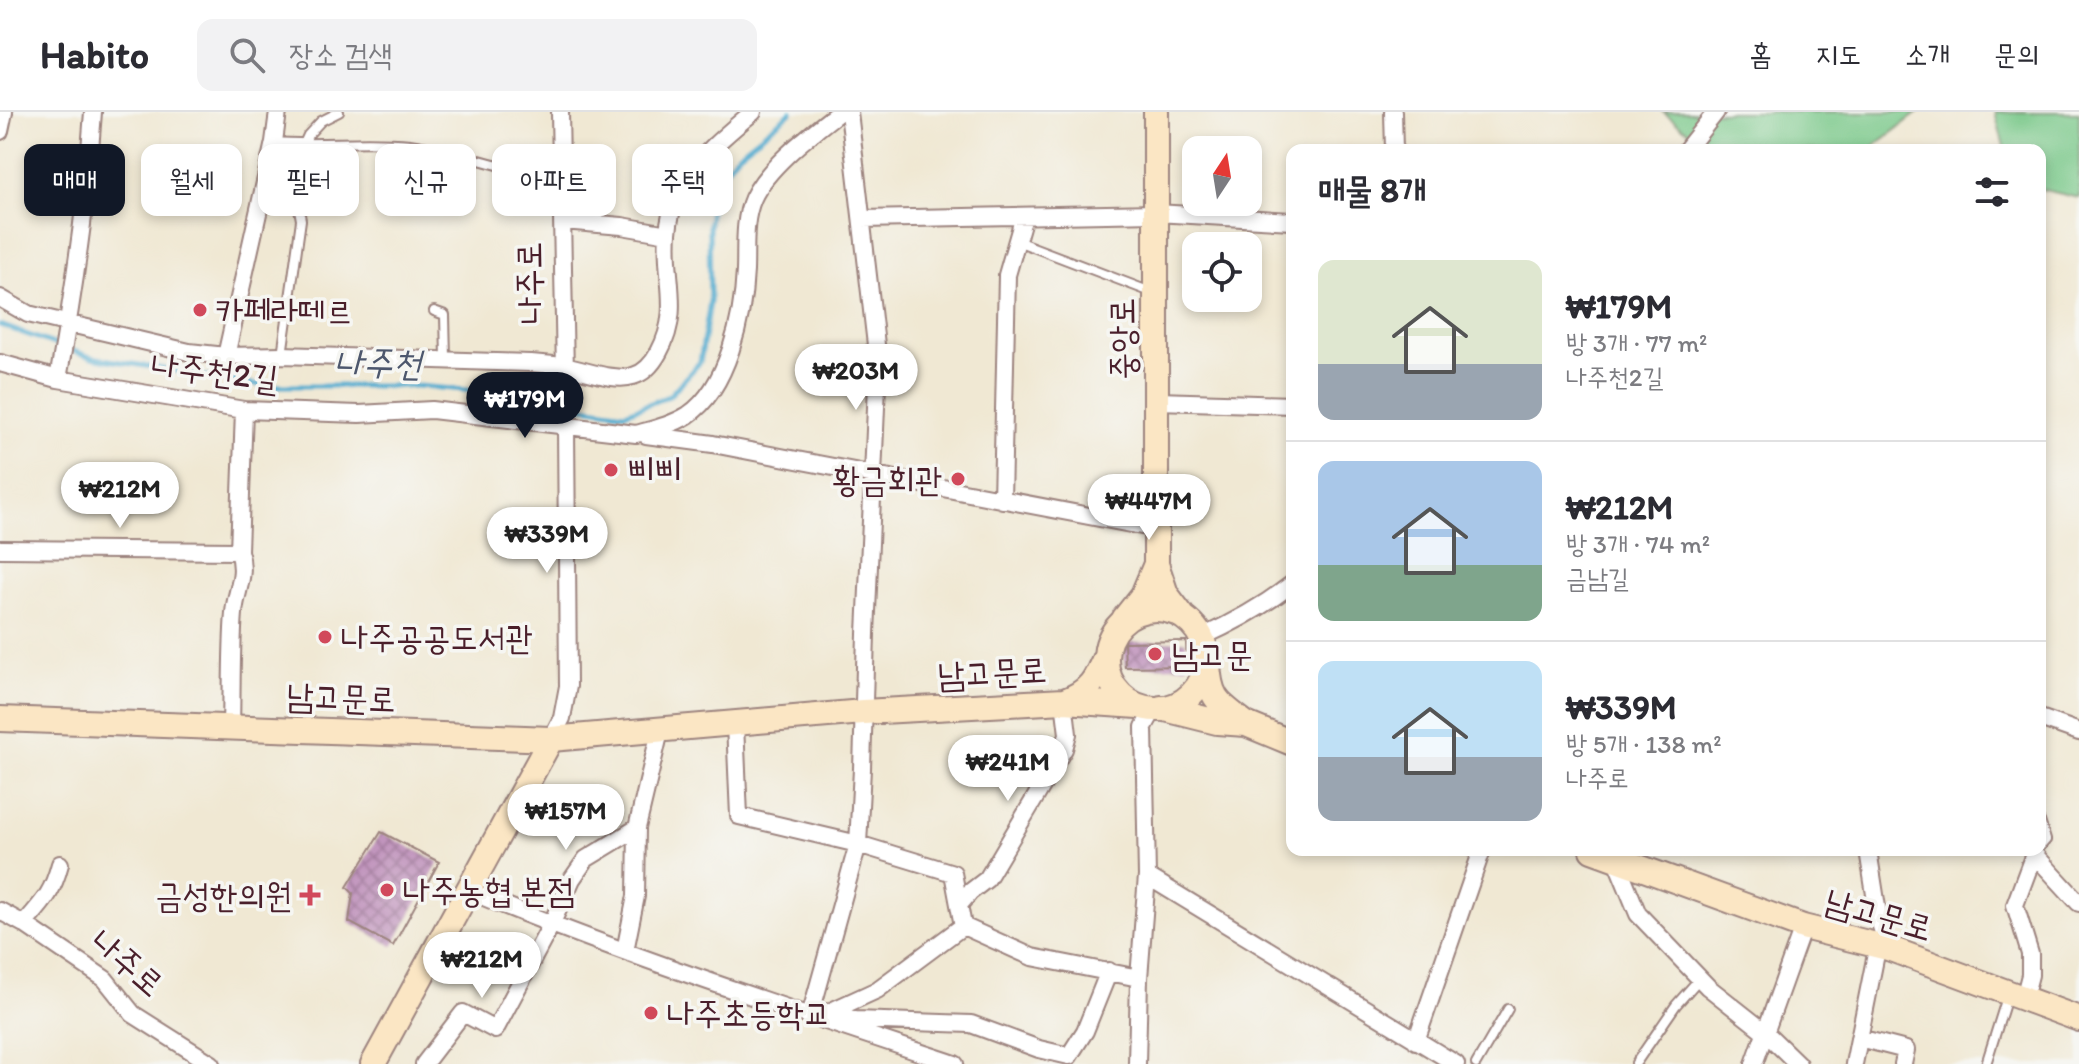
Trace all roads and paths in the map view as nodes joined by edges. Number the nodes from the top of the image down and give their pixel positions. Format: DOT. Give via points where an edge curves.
graph roads {
  1 [pos="4,112"];
  2 [pos="93,112"];
  3 [pos="278,112"];
  4 [pos="339,112"];
  5 [pos="560,112"];
  6 [pos="753,112"];
  7 [pos="839,112"];
  8 [pos="849,112"];
  9 [pos="1156,112"];
  10 [pos="1393,112"];
  11 [pos="1716,112"];
  12 [pos="0,131"];
  13 [pos="274,142"];
  14 [pos="303,144"];
  15 [pos="560,144"];
  16 [pos="1394,144"];
  17 [pos="1691,144"];
  18 [pos="492,163"];
  19 [pos="1156,213"];
  20 [pos="300,216"];
  21 [pos="563,216"];
  22 [pos="1024,216"];
  23 [pos="862,219"];
  24 [pos="563,221"];
  25 [pos="1286,221"];
  26 [pos="668,234"];
  27 [pos="1017,241"];
  28 [pos="1155,294"];
  29 [pos="0,298"];
  30 [pos="434,311"];
  31 [pos="69,322"];
  32 [pos="282,355"];
  33 [pos="226,356"];
  34 [pos="446,359"];
  35 [pos="0,363"];
  36 [pos="564,368"];
  37 [pos="58,379"];
  38 [pos="1157,401"];
  39 [pos="1286,407"];
  40 [pos="244,410"];
  41 [pos="566,421"];
  42 [pos="636,434"];
  43 [pos="873,475"];
  44 [pos="1002,500"];
  45 [pos="1157,529"];
  46 [pos="0,549"];
  47 [pos="239,551"];
  48 [pos="1156,564"];
  49 [pos="1286,593"];
  50 [pos="1182,615"];
  51 [pos="1118,625"];
  52 [pos="1204,647"];
  53 [pos="1106,655"];
  54 [pos="1064,701"];
  55 [pos="1151,708"];
  56 [pos="863,712"];
  57 [pos="0,719"];
  58 [pos="2046,720"];
  59 [pos="735,724"];
  60 [pos="1246,724"];
  61 [pos="231,727"];
  62 [pos="660,731"];
  63 [pos="2079,732"];
  64 [pos="551,739"];
  65 [pos="1286,741"];
  66 [pos="637,828"];
  67 [pos="858,844"];
  68 [pos="1480,856"];
  69 [pos="1602,856"];
  70 [pos="1611,856"];
  71 [pos="1869,856"];
  72 [pos="2035,856"];
  73 [pos="2042,856"];
  74 [pos="60,864"];
  75 [pos="1147,876"];
  76 [pos="467,890"];
  77 [pos="2079,903"];
  78 [pos="959,905"];
  79 [pos="0,911"];
  80 [pos="24,924"];
  81 [pos="551,925"];
  82 [pos="963,926"];
  83 [pos="1803,927"];
  84 [pos="1883,946"];
  85 [pos="625,951"];
  86 [pos="1109,971"];
  87 [pos="1139,978"];
  88 [pos="1700,978"];
  89 [pos="2016,995"];
  90 [pos="1508,1009"];
  91 [pos="829,1012"];
  92 [pos="810,1016"];
  93 [pos="2079,1019"];
  94 [pos="1765,1032"];
  95 [pos="1859,1038"];
  96 [pos="1416,1041"];
  97 [pos="1636,1063"];
  98 [pos="212,1064"];
  99 [pos="373,1064"];
  100 [pos="424,1064"];
  101 [pos="955,1064"];
  102 [pos="1137,1064"];
  103 [pos="1456,1064"];
  104 [pos="1476,1064"];
  105 [pos="1754,1064"];
  106 [pos="1798,1064"];
  107 [pos="1854,1064"];
  108 [pos="1903,1064"];
  109 [pos="1986,1064"];
  1 -- 12 [label="street"];
  2 -- 31 [label="street"];
  3 -- 13 [label="street"];
  4 -- 14 [label="lane" via="321,121"];
  5 -- 15 [label="street, 나주로"];
  6 -- 26 [label="street" via="685,179"];
  7 -- 42 [label="street, 나주천2길" via="777,166 752,200 744,292 726,364 712,390 678,421"];
  8 -- 23 [label="street"];
  9 -- 19 [label="street, 중앙로"];
  10 -- 16 [label="street"];
  11 -- 17 [label="street"];
  13 -- 14 [label="lane"];
  13 -- 33 [label="street"];
  14 -- 18 [label="lane" via="390,142"];
  19 -- 22 [label="street"];
  19 -- 25 [label="street"];
  19 -- 28 [label="street, 중앙로"];
  20 -- 32 [label="lane"];
  21 -- 24 [label="street, 나주로"];
  22 -- 23 [label="street"];
  22 -- 27 [label="street"];
  23 -- 43 [label="street" via="878,362"];
  24 -- 26 [label="street, 나주로"];
  24 -- 36 [label="street, 나주로"];
  26 -- 36 [label="street" via="671,321 654,361 635,376 623,378"];
  27 -- 28 [label="lane"];
  27 -- 44 [label="street" via="1007,275"];
  28 -- 38 [label="street, 중앙로"];
  29 -- 31 [label="street" via="28,314"];
  30 -- 34 [label="lane" via="445,315"];
  31 -- 33 [label="street"];
  31 -- 37 [label="street"];
  32 -- 33 [label="street"];
  32 -- 34 [label="street"];
  34 -- 36 [label="street"];
  35 -- 37 [label="street, 나주천2길"];
  36 -- 41 [label="street, 나주로"];
  37 -- 40 [label="street, 나주천2길"];
  38 -- 39 [label="street"];
  38 -- 45 [label="street, 중앙로"];
  40 -- 41 [label="street, 나주천2길" via="432,410"];
  40 -- 47 [label="street"];
  41 -- 42 [label="street, 나주천2길"];
  41 -- 64 [label="street, 나주로" via="568,686 562,718"];
  42 -- 43 [label="street"];
  43 -- 44 [label="street"];
  43 -- 56 [label="street"];
  44 -- 45 [label="street"];
  45 -- 48 [label="street, 중앙로"];
  46 -- 47 [label="street"];
  47 -- 61 [label="street" via="243,564 234,616"];
  48 -- 50 [label="street" via="1166,594"];
  48 -- 51 [label="street" via="1136,605"];
  49 -- 52 [label="street" via="1222,628"];
  50 -- 51 [label="street" via="1148,609"];
  50 -- 52 [label="street" via="1195,626"];
  51 -- 53 [label="street"];
  52 -- 55 [label="street" via="1205,674 1197,689 1171,707"];
  52 -- 60 [label="street" via="1213,697"];
  53 -- 54 [label="street" via="1087,689"];
  53 -- 55 [label="street" via="1107,671 1124,698"];
  54 -- 55 [label="street"];
  54 -- 56 [label="street, 남고문로"];
  54 -- 78 [label="street, 남고문로" via="1064,749 987,879"];
  55 -- 60 [label="street"];
  55 -- 75 [label="street" via="1144,727"];
  56 -- 59 [label="street, 남고문로"];
  56 -- 67 [label="street"];
  57 -- 61 [label="street, 남고문로"];
  58 -- 63 [label="street"];
  59 -- 62 [label="street, 남고문로"];
  59 -- 67 [label="street" via="739,816"];
  60 -- 65 [label="street"];
  61 -- 64 [label="street, 남고문로"];
  62 -- 64 [label="street, 남고문로"];
  62 -- 66 [label="street"];
  64 -- 76 [label="street, 나주로"];
  66 -- 81 [label="street" via="586,859"];
  66 -- 85 [label="street" via="636,896"];
  67 -- 78 [label="street" via="953,873"];
  67 -- 92 [label="street"];
  68 -- 96 [label="street"];
  69 -- 88 [label="street, 남고문로" via="1638,914"];
  70 -- 83 [label="street, 남고문로"];
  71 -- 84 [label="street"];
  72 -- 89 [label="street" via="2015,905 2030,954 2030,975"];
  73 -- 77 [label="street"];
  74 -- 80 [label="street" via="54,887"];
  75 -- 87 [label="street"];
  75 -- 96 [label="street"];
  76 -- 81 [label="street"];
  76 -- 99 [label="street, 나주로"];
  78 -- 82 [label="street"];
  79 -- 80 [label="street, 나주로"];
  80 -- 98 [label="street, 나주로" via="105,979 133,1014"];
  81 -- 85 [label="street"];
  81 -- 100 [label="street" via="495,1030 463,1013"];
  82 -- 86 [label="street" via="1032,957"];
  82 -- 91 [label="street" via="877,990"];
  83 -- 84 [label="street, 남고문로"];
  83 -- 94 [label="street"];
  84 -- 89 [label="street, 남고문로"];
  84 -- 95 [label="street"];
  85 -- 92 [label="street"];
  86 -- 87 [label="street"];
  86 -- 91 [label="street" via="1069,1056 971,1024 855,1020"];
  87 -- 102 [label="street"];
  88 -- 94 [label="street, 남고문로"];
  88 -- 97 [label="lane"];
  89 -- 93 [label="street, 남고문로"];
  89 -- 109 [label="lane"];
  90 -- 104 [label="lane"];
  91 -- 92 [label="street"];
  92 -- 101 [label="street"];
  94 -- 105 [label="street"];
  94 -- 106 [label="street, 남고문로"];
  95 -- 107 [label="street"];
  95 -- 108 [label="street" via="1906,1050"];
  96 -- 103 [label="street"];
}
